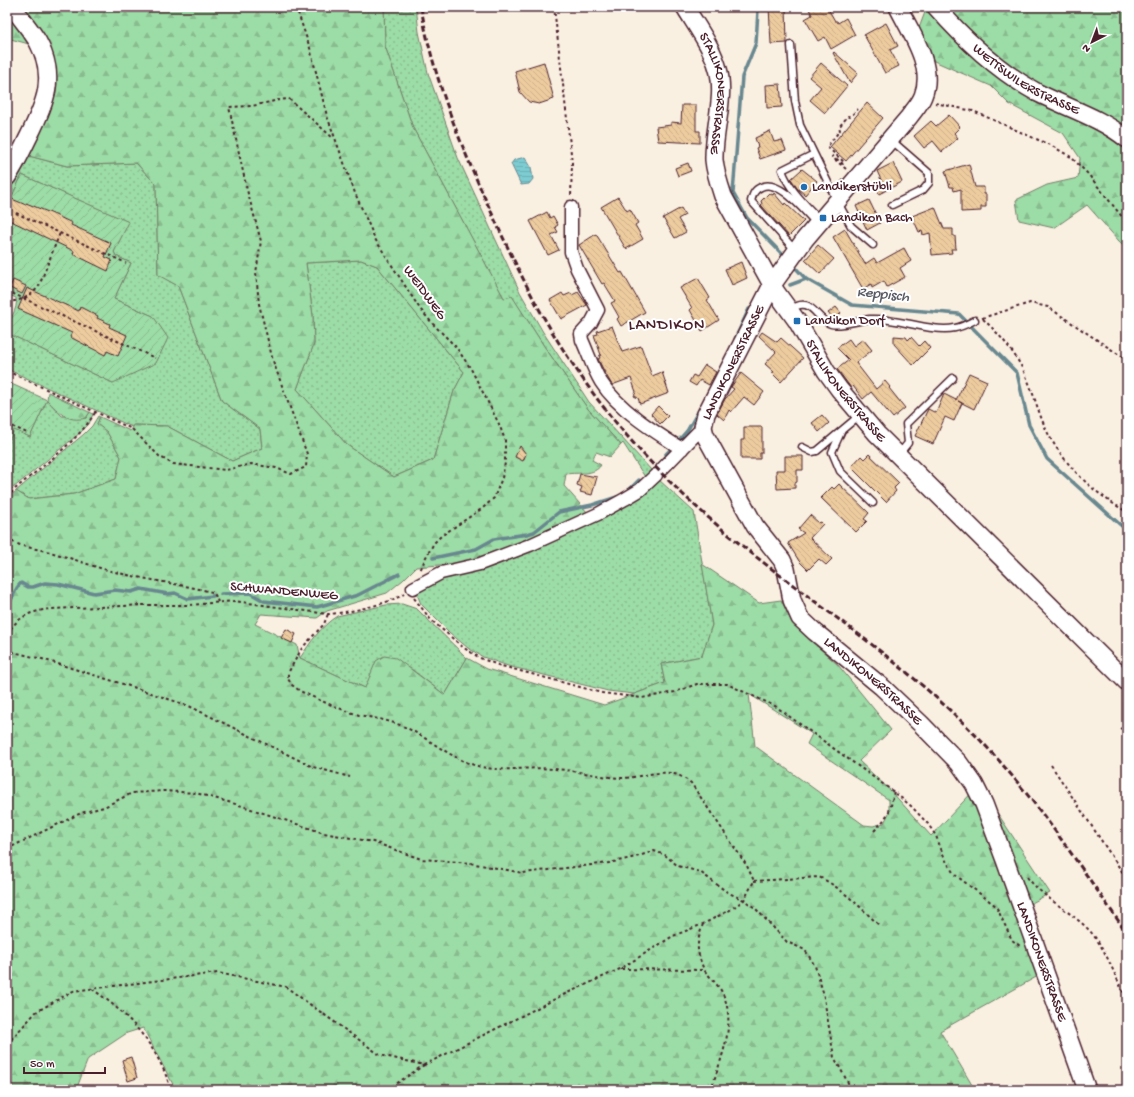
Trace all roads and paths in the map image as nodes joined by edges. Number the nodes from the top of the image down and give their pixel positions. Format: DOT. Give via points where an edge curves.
graph roads {
  1 [pos="13,7"];
  2 [pos="296,7"];
  3 [pos="554,7"];
  4 [pos="685,7"];
  5 [pos="898,7"];
  6 [pos="936,7"];
  7 [pos="791,45"];
  8 [pos="951,105"];
  9 [pos="858,109"];
  10 [pos="890,139"];
  11 [pos="1127,139"];
  12 [pos="335,140"];
  13 [pos="814,154"];
  14 [pos="850,173"];
  15 [pos="7,177"];
  16 [pos="837,201"];
  17 [pos="892,205"];
  18 [pos="571,207"];
  19 [pos="16,213"];
  20 [pos="819,222"];
  21 [pos="1127,223"];
  22 [pos="60,233"];
  23 [pos="873,245"];
  24 [pos="794,253"];
  25 [pos="126,263"];
  26 [pos="772,285"];
  27 [pos="7,291"];
  28 [pos="24,298"];
  29 [pos="7,302"];
  30 [pos="790,310"];
  31 [pos="975,320"];
  32 [pos="155,358"];
  33 [pos="1127,360"];
  34 [pos="7,371"];
  35 [pos="954,378"];
  36 [pos="96,411"];
  37 [pos="860,415"];
  38 [pos="7,424"];
  39 [pos="703,427"];
  40 [pos="842,430"];
  41 [pos="27,433"];
  42 [pos="802,447"];
  43 [pos="682,449"];
  44 [pos="898,455"];
  45 [pos="7,498"];
  46 [pos="873,503"];
  47 [pos="1127,512"];
  48 [pos="7,538"];
  49 [pos="426,557"];
  50 [pos="413,588"];
  51 [pos="218,602"];
  52 [pos="422,609"];
  53 [pos="328,614"];
  54 [pos="7,634"];
  55 [pos="7,648"];
  56 [pos="1127,682"];
  57 [pos="1127,725"];
  58 [pos="1120,729"];
  59 [pos="1051,765"];
  60 [pos="350,777"];
  61 [pos="894,792"];
  62 [pos="874,831"];
  63 [pos="7,849"];
  64 [pos="1025,876"];
  65 [pos="1127,879"];
  66 [pos="754,881"];
  67 [pos="744,900"];
  68 [pos="702,924"];
  69 [pos="880,926"];
  70 [pos="1036,946"];
  71 [pos="620,969"];
  72 [pos="704,970"];
  73 [pos="91,989"];
  74 [pos="1127,999"];
  75 [pos="7,1044"];
  76 [pos="424,1065"];
  77 [pos="171,1090"];
  78 [pos="387,1090"];
  79 [pos="711,1090"];
  80 [pos="852,1090"];
  81 [pos="1086,1090"];
  1 -- 15 [label="street" via="38,43 47,73 47,89 43,106"];
  2 -- 12 [label="path, WEIDWEG"];
  3 -- 18 [label="path" via="572,162"];
  4 -- 26 [label="street, STALLIKONERSTRASSE" via="709,48 718,70 720,94 714,160 717,178 723,196"];
  5 -- 10 [label="street" via="925,64 927,82 919,104"];
  6 -- 11 [label="street, WETTSWILERSTRASSE" via="974,46 1014,78 1038,93 1104,124"];
  7 -- 13 [label="lane" via="795,101 800,125"];
  8 -- 21 [label="path" via="1000,122 1070,157 1088,174"];
  9 -- 14 [label="path" via="848,116 827,146 844,162 843,164 833,156 832,158"];
  10 -- 16 [label="street"];
  10 -- 17 [label="lane" via="929,173 929,183 923,190"];
  12 -- 36 [label="path" via="289,99 252,106 229,107 246,190 261,241 256,273 259,304 273,361 307,454 306,467 291,474 276,468 251,464 226,470 173,464 160,458 132,428"];
  12 -- 49 [label="path, WEIDWEG" via="375,239 420,309 456,347 471,369 504,440 505,463 494,498 484,508 441,536"];
  13 -- 16 [label="lane"];
  13 -- 20 [label="lane" via="782,170 786,180"];
  16 -- 20 [label="street"];
  16 -- 23 [label="lane" via="851,226"];
  18 -- 43 [label="street" via="570,252 598,310 581,334 582,340 601,382 617,401 655,432"];
  19 -- 22 [label="path"];
  20 -- 24 [label="street"];
  20 -- 24 [label="lane" via="775,186 765,185 756,189 751,201"];
  22 -- 25 [label="path"];
  22 -- 28 [label="path" via="39,286"];
  24 -- 26 [label="street"];
  26 -- 30 [label="street, STALLIKONERSTRASSE"];
  26 -- 39 [label="street, LANDIKONERSTRASSE" via="706,414"];
  27 -- 28 [label="path"];
  28 -- 29 [label="path"];
  28 -- 32 [label="path"];
  30 -- 31 [label="lane" via="797,305 807,305 826,322 836,325 882,319 944,330"];
  30 -- 37 [label="street, STALLIKONERSTRASSE" via="826,371"];
  33 -- 47 [label="path" via="1048,307 1030,303 982,318 1014,353 1046,429 1060,453 1084,481 1104,498"];
  34 -- 36 [label="path"];
  35 -- 44 [label="lane" via="906,424 908,443"];
  36 -- 45 [label="path" via="81,433"];
  37 -- 40 [label="lane"];
  37 -- 44 [label="street, STALLIKONERSTRASSE"];
  38 -- 41 [label="path"];
  39 -- 43 [label="street"];
  39 -- 70 [label="street, LANDIKONERSTRASSE" via="755,526 782,560 792,600 800,618 893,697 944,746 974,784 984,804"];
  40 -- 42 [label="lane" via="817,451 812,452"];
  40 -- 46 [label="lane" via="832,452 840,471"];
  43 -- 50 [label="street" via="640,490 598,514 480,564 441,573"];
  44 -- 56 [label="street, STALLIKONERSTRASSE"];
  48 -- 51 [label="path" via="25,547 116,572 212,592"];
  50 -- 53 [label="path, SCHWANDENWEG" via="398,598"];
  51 -- 53 [label="path, SCHWANDENWEG" via="256,603"];
  51 -- 54 [label="path, SCHWANDENWEG" via="36,611 19,619"];
  52 -- 61 [label="path" via="447,634 480,658 602,693 642,698 675,692 697,684 727,684 774,706"];
  53 -- 66 [label="path" via="324,624 302,648 288,673 288,679 300,691 358,714 399,725 417,733 451,756 481,767 555,769 599,777 624,778 662,772 681,776 691,784 731,841"];
  55 -- 60 [label="path" via="189,706 313,767"];
  57 -- 58 [label="path"];
  59 -- 65 [label="path"];
  61 -- 62 [label="path" via="886,818"];
  61 -- 70 [label="path" via="928,824 954,874 996,906 1012,940 1020,946"];
  63 -- 67 [label="path" via="81,813 104,807 132,793 196,793 324,833 373,842 421,859 470,863 523,873 609,863 654,851 665,855 678,866 700,872 727,892"];
  64 -- 74 [label="path" via="1033,886 1089,930 1108,959"];
  66 -- 67 [label="path"];
  66 -- 69 [label="path" via="819,877 858,905"];
  67 -- 68 [label="path"];
  67 -- 80 [label="path" via="787,942 805,950 816,966 834,1057"];
  68 -- 71 [label="path" via="672,936"];
  68 -- 72 [label="path" via="697,954"];
  70 -- 81 [label="street, LANDIKONERSTRASSE"];
  71 -- 72 [label="path"];
  71 -- 76 [label="path"];
  72 -- 79 [label="path" via="723,993 728,1007 726,1044"];
  73 -- 75 [label="path" via="73,990 36,1012"];
  73 -- 76 [label="path" via="218,973 286,987 380,1055"];
  73 -- 77 [label="path" via="134,1024 160,1060"];
  76 -- 78 [label="path"];
}
